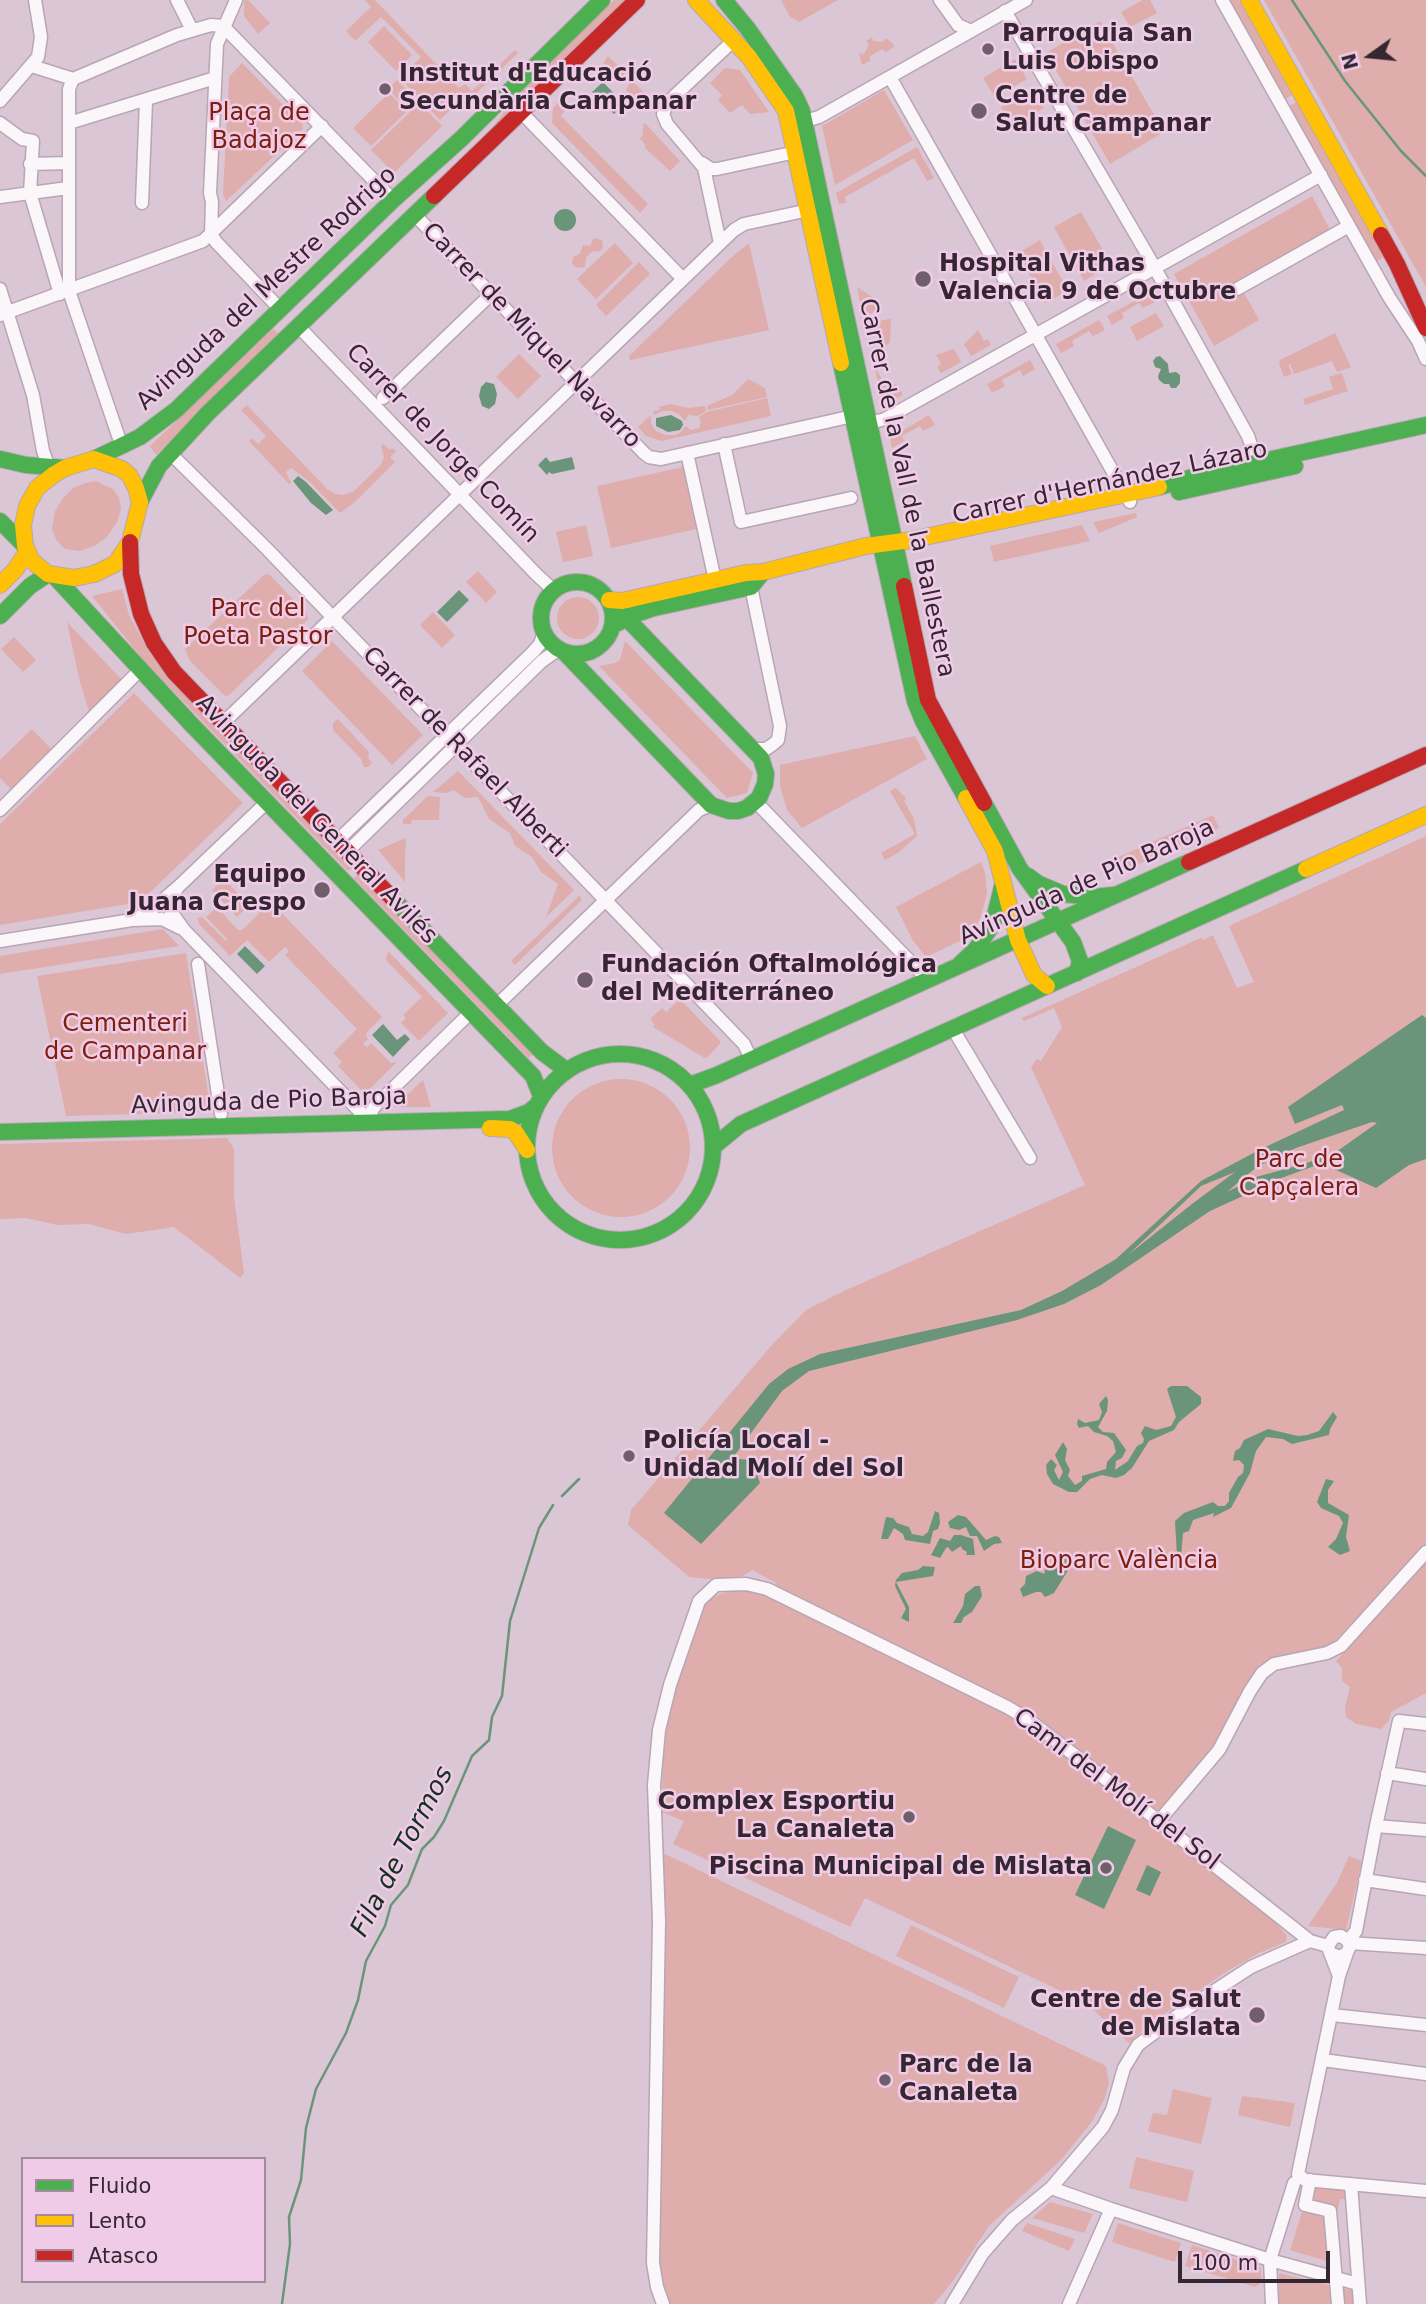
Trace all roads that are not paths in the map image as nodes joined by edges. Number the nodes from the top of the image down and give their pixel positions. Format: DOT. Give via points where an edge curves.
graph roads {
  1 [pos="35,0"];
  2 [pos="177,0"];
  3 [pos="236,0"];
  4 [pos="603,0"];
  5 [pos="637,0"];
  6 [pos="696,0"];
  7 [pos="724,0"];
  8 [pos="940,0"];
  9 [pos="1026,0"];
  10 [pos="1222,0"];
  11 [pos="1249,0"];
  12 [pos="1005,11"];
  13 [pos="223,26"];
  14 [pos="192,30"];
  15 [pos="971,31"];
  16 [pos="734,40"];
  17 [pos="951,42"];
  18 [pos="32,66"];
  19 [pos="890,77"];
  20 [pos="215,78"];
  21 [pos="73,79"];
  22 [pos="0,101"];
  23 [pos="146,101"];
  24 [pos="521,112"];
  25 [pos="804,121"];
  26 [pos="0,123"];
  27 [pos="69,123"];
  28 [pos="321,126"];
  29 [pos="461,139"];
  30 [pos="796,152"];
  31 [pos="69,163"];
  32 [pos="702,163"];
  33 [pos="30,164"];
  34 [pos="1321,175"];
  35 [pos="68,188"];
  36 [pos="30,193"];
  37 [pos="0,197"];
  38 [pos="393,200"];
  39 [pos="142,202"];
  40 [pos="809,211"];
  41 [pos="415,215"];
  42 [pos="1349,226"];
  43 [pos="211,234"];
  44 [pos="720,243"];
  45 [pos="1155,268"];
  46 [pos="683,279"];
  47 [pos="0,289"];
  48 [pos="1237,289"];
  49 [pos="65,292"];
  50 [pos="323,300"];
  51 [pos="485,300"];
  52 [pos="281,310"];
  53 [pos="4,314"];
  54 [pos="299,326"];
  55 [pos="1426,328"];
  56 [pos="1034,335"];
  57 [pos="1426,359"];
  58 [pos="576,383"];
  59 [pos="383,398"];
  60 [pos="853,416"];
  61 [pos="870,424"];
  62 [pos="1426,425"];
  63 [pos="1426,437"];
  64 [pos="724,444"];
  65 [pos="122,447"];
  66 [pos="170,453"];
  67 [pos="687,453"];
  68 [pos="0,459"];
  69 [pos="94,459"];
  70 [pos="1257,462"];
  71 [pos="57,468"];
  72 [pos="1246,477"];
  73 [pos="459,495"];
  74 [pos="851,498"];
  75 [pos="1127,498"];
  76 [pos="140,502"];
  77 [pos="0,521"];
  78 [pos="130,542"];
  79 [pos="888,543"];
  80 [pos="26,549"];
  81 [pos="764,572"];
  82 [pos="51,575"];
  83 [pos="715,580"];
  84 [pos="0,585"];
  85 [pos="751,587"];
  86 [pos="557,588"];
  87 [pos="609,600"];
  88 [pos="0,616"];
  89 [pos="332,618"];
  90 [pos="626,618"];
  91 [pos="612,627"];
  92 [pos="544,632"];
  93 [pos="562,651"];
  94 [pos="141,670"];
  95 [pos="222,724"];
  96 [pos="451,740"];
  97 [pos="753,749"];
  98 [pos="1426,755"];
  99 [pos="267,802"];
  100 [pos="756,802"];
  101 [pos="711,805"];
  102 [pos="0,810"];
  103 [pos="1426,815"];
  104 [pos="342,846"];
  105 [pos="1020,869"];
  106 [pos="1003,877"];
  107 [pos="178,887"];
  108 [pos="1116,894"];
  109 [pos="606,900"];
  110 [pos="132,920"];
  111 [pos="1058,921"];
  112 [pos="184,930"];
  113 [pos="1018,940"];
  114 [pos="0,941"];
  115 [pos="198,964"];
  116 [pos="956,968"];
  117 [pos="1077,973"];
  118 [pos="928,980"];
  119 [pos="1047,986"];
  120 [pos="496,1006"];
  121 [pos="471,1012"];
  122 [pos="953,1029"];
  123 [pos="751,1059"];
  124 [pos="566,1070"];
  125 [pos="690,1085"];
  126 [pos="538,1102"];
  127 [pos="221,1114"];
  128 [pos="370,1122"];
  129 [pos="0,1132"];
  130 [pos="0,1141"];
  131 [pos="713,1147"];
  132 [pos="527,1150"];
  133 [pos="1030,1158"];
  134 [pos="1426,1552"];
  135 [pos="1426,1724"];
  136 [pos="1387,1773"];
  137 [pos="1426,1779"];
  138 [pos="1159,1821"];
  139 [pos="1376,1826"];
  140 [pos="1426,1830"];
  141 [pos="1365,1881"];
  142 [pos="1426,1889"];
  143 [pos="1310,1941"];
  144 [pos="1351,1946"];
  145 [pos="1426,1948"];
  146 [pos="1329,1950"];
  147 [pos="1339,1976"];
  148 [pos="1332,2015"];
  149 [pos="1426,2025"];
  150 [pos="1322,2060"];
  151 [pos="1426,2074"];
  152 [pos="1300,2178"];
  153 [pos="1351,2184"];
  154 [pos="1051,2188"];
  155 [pos="1426,2191"];
  156 [pos="1111,2210"];
  157 [pos="1270,2260"];
  158 [pos="1336,2278"];
  159 [pos="1358,2284"];
  160 [pos="663,2304"];
  161 [pos="953,2304"];
  162 [pos="1069,2304"];
  163 [pos="1272,2304"];
  164 [pos="1338,2304"];
  165 [pos="1360,2304"];
  1 -- 18 [label="street" via="41,37"];
  2 -- 14 [label="street"];
  3 -- 13 [label="street"];
  4 -- 29 [label="main road, Avinguda del Mestre Rodrigo"];
  5 -- 24 [label="main road, Avinguda del Mestre Rodrigo"];
  6 -- 16 [label="main road, Carrer de la Vall de la Ballestera"];
  7 -- 25 [label="main road, Carrer de la Vall de la Ballestera" via="795,96"];
  8 -- 15 [label="street" via="958,25"];
  8 -- 17 [label="street"];
  9 -- 12 [label="street"];
  10 -- 34 [label="street"];
  11 -- 55 [label="main road" via="1393,256"];
  12 -- 15 [label="street"];
  12 -- 45 [label="street"];
  13 -- 14 [label="street"];
  13 -- 20 [label="street"];
  13 -- 28 [label="street"];
  14 -- 21 [label="street"];
  15 -- 17 [label="street"];
  16 -- 30 [label="main road, Carrer de la Vall de la Ballestera" via="782,103"];
  16 -- 32 [label="street" via="664,108 667,124"];
  17 -- 19 [label="street"];
  18 -- 21 [label="street"];
  18 -- 22 [label="street"];
  19 -- 25 [label="street"];
  19 -- 56 [label="street"];
  20 -- 23 [label="street"];
  20 -- 43 [label="street"];
  21 -- 27 [label="street"];
  23 -- 27 [label="street"];
  23 -- 39 [label="street"];
  24 -- 41 [label="main road, Avinguda del Mestre Rodrigo"];
  24 -- 46 [label="street"];
  25 -- 61 [label="main road, Carrer de la Vall de la Ballestera"];
  26 -- 33 [label="street" via="22,139 33,141"];
  27 -- 31 [label="street"];
  28 -- 38 [label="street"];
  28 -- 43 [label="street"];
  29 -- 38 [label="main road, Avinguda del Mestre Rodrigo"];
  29 -- 41 [label="main road, Avinguda del Mestre Rodrigo" via="452,159 421,192"];
  30 -- 32 [label="street" via="717,169"];
  30 -- 40 [label="main road, Carrer de la Vall de la Ballestera"];
  31 -- 33 [label="street"];
  31 -- 35 [label="street"];
  32 -- 44 [label="street"];
  33 -- 36 [label="street"];
  34 -- 42 [label="street"];
  34 -- 45 [label="street"];
  35 -- 36 [label="street"];
  35 -- 49 [label="street"];
  36 -- 37 [label="street"];
  36 -- 49 [label="street"];
  38 -- 50 [label="main road" via="389,222 333,278"];
  38 -- 52 [label="main road, Avinguda del Mestre Rodrigo"];
  40 -- 44 [label="street" via="744,224"];
  40 -- 60 [label="main road, Carrer de la Vall de la Ballestera"];
  41 -- 50 [label="main road, Avinguda del Mestre Rodrigo"];
  41 -- 58 [label="street, Carrer de Miquel Navarro"];
  42 -- 48 [label="street"];
  42 -- 57 [label="street"];
  43 -- 49 [label="street" via="203,241"];
  43 -- 52 [label="street"];
  44 -- 46 [label="street"];
  45 -- 56 [label="street"];
  45 -- 70 [label="street" via="1248,436"];
  46 -- 58 [label="street"];
  47 -- 53 [label="street"];
  49 -- 53 [label="street"];
  49 -- 65 [label="street"];
  50 -- 54 [label="main road, Avinguda del Mestre Rodrigo"];
  51 -- 59 [label="street"];
  52 -- 65 [label="main road, Avinguda del Mestre Rodrigo" via="176,410"];
  53 -- 71 [label="street" via="33,395 43,451"];
  54 -- 66 [label="main road, Avinguda del Mestre Rodrigo"];
  54 -- 73 [label="street, Carrer de Jorge Comín"];
  56 -- 61 [label="street"];
  56 -- 75 [label="street"];
  58 -- 67 [label="street, Carrer de Miquel Navarro" via="649,457"];
  58 -- 73 [label="street"];
  60 -- 61 [label="street"];
  60 -- 64 [label="street"];
  60 -- 79 [label="main road, Carrer de la Vall de la Ballestera"];
  61 -- 79 [label="main road, Carrer de la Vall de la Ballestera"];
  62 -- 70 [label="main road"];
  63 -- 72 [label="main road, Carrer d'Hernández Lázaro"];
  64 -- 67 [label="street"];
  64 -- 74 [label="street" via="741,522"];
  65 -- 69 [label="main road, Avinguda del Mestre Rodrigo"];
  66 -- 76 [label="main road, Avinguda del Mestre Rodrigo"];
  66 -- 89 [label="street, Carrer de Rafael Alberti"];
  67 -- 83 [label="street"];
  68 -- 71 [label="main road"];
  69 -- 71 [label="main road"];
  69 -- 76 [label="main road" via="130,476"];
  70 -- 72 [label="main road" via="1255,471"];
  70 -- 75 [label="main road"];
  71 -- 80 [label="main road" via="32,496 23,525"];
  72 -- 75 [label="main road, Carrer d'Hernández Lázaro"];
  73 -- 86 [label="street, Carrer de Jorge Comín" via="545,583"];
  73 -- 89 [label="street"];
  75 -- 79 [label="main road, Carrer d'Hernández Lázaro" via="913,549"];
  76 -- 78 [label="main road"];
  77 -- 80 [label="main road"];
  78 -- 82 [label="main road" via="115,564 104,570 84,577"];
  78 -- 95 [label="main road, Avinguda del General Avilés" via="132,583 154,643"];
  79 -- 81 [label="main road, Carrer d'Hernández Lázaro"];
  79 -- 105 [label="main road, Carrer de la Vall de la Ballestera" via="903,585 928,700"];
  79 -- 106 [label="main road, Carrer de la Vall de la Ballestera" via="918,710 995,851"];
  80 -- 82 [label="main road" via="37,567"];
  80 -- 84 [label="main road"];
  81 -- 83 [label="main road, Carrer d'Hernández Lázaro"];
  81 -- 85 [label="main road"];
  82 -- 88 [label="main road" via="30,586"];
  82 -- 94 [label="main road, Avinguda del General Avilés"];
  83 -- 87 [label="main road, Carrer d'Hernández Lázaro"];
  85 -- 90 [label="main road"];
  85 -- 97 [label="street" via="780,734 772,746"];
  86 -- 87 [label="main road" via="580,582 593,585"];
  86 -- 92 [label="main road" via="543,606"];
  87 -- 90 [label="main road"];
  87 -- 91 [label="main road"];
  89 -- 95 [label="street"];
  89 -- 96 [label="street, Carrer de Rafael Alberti"];
  90 -- 91 [label="main road"];
  90 -- 97 [label="main road"];
  91 -- 93 [label="main road" via="592,651"];
  92 -- 93 [label="main road"];
  92 -- 96 [label="street" via="540,644"];
  93 -- 96 [label="street" via="542,661"];
  93 -- 101 [label="main road"];
  94 -- 99 [label="main road, Avinguda del General Avilés"];
  94 -- 102 [label="street"];
  95 -- 104 [label="main road, Avinguda del General Avilés"];
  96 -- 104 [label="street"];
  96 -- 109 [label="street, Carrer de Rafael Alberti"];
  97 -- 100 [label="main road" via="766,774"];
  98 -- 108 [label="main road, Avinguda de Pio Baroja"];
  99 -- 107 [label="street"];
  99 -- 121 [label="main road, Avinguda del General Avilés"];
  100 -- 101 [label="main road" via="737,811"];
  100 -- 118 [label="street"];
  101 -- 109 [label="street" via="699,810"];
  103 -- 117 [label="main road"];
  104 -- 120 [label="main road, Avinguda del General Avilés"];
  105 -- 108 [label="main road" via="1038,884 1063,894"];
  105 -- 111 [label="main road, Carrer de la Vall de la Ballestera"];
  106 -- 113 [label="main road, Carrer de la Vall de la Ballestera"];
  106 -- 116 [label="main road" via="993,923"];
  107 -- 110 [label="street"];
  107 -- 112 [label="street" via="170,910"];
  108 -- 111 [label="main road, Avinguda de Pio Baroja"];
  109 -- 120 [label="street"];
  109 -- 123 [label="street, Carrer de Rafael Alberti" via="744,1044"];
  110 -- 112 [label="street" via="162,919"];
  110 -- 114 [label="street"];
  111 -- 113 [label="main road, Avinguda de Pio Baroja"];
  111 -- 117 [label="main road, Carrer de la Vall de la Ballestera" via="1079,955"];
  112 -- 128 [label="street"];
  113 -- 116 [label="main road, Avinguda de Pio Baroja"];
  113 -- 119 [label="main road, Carrer de la Vall de la Ballestera" via="1034,975"];
  115 -- 127 [label="street"];
  116 -- 118 [label="main road, Avinguda de Pio Baroja"];
  117 -- 119 [label="main road"];
  118 -- 123 [label="main road, Avinguda de Pio Baroja"];
  119 -- 122 [label="main road"];
  120 -- 124 [label="main road, Avinguda del General Avilés"];
  121 -- 126 [label="main road, Avinguda del General Avilés" via="533,1076"];
  121 -- 128 [label="street" via="376,1105"];
  122 -- 131 [label="main road" via="741,1124"];
  122 -- 133 [label="street"];
  123 -- 125 [label="main road, Avinguda de Pio Baroja"];
  124 -- 125 [label="main road" via="591,1058 631,1054 657,1061"];
  124 -- 126 [label="main road"];
  125 -- 131 [label="main road" via="706,1111"];
  126 -- 128 [label="main road, Avinguda de Pio Baroja" via="529,1112 510,1119"];
  126 -- 132 [label="main road" via="528,1128"];
  128 -- 129 [label="main road, Avinguda de Pio Baroja"];
  130 -- 132 [label="main road, Avinguda de Pio Baroja" via="492,1128 510,1129"];
  131 -- 132 [label="main road" via="709,1175 688,1212 653,1235 625,1241 583,1234 559,1219 540,1197"];
  134 -- 138 [label="street" via="1341,1646 1275,1664 1262,1673 1219,1750"];
  135 -- 136 [label="street" via="1399,1721"];
  136 -- 137 [label="street"];
  136 -- 139 [label="street"];
  138 -- 143 [label="street, Camí del Molí del Sol"];
  138 -- 160 [label="street, Camí del Molí del Sol" via="1029,1720 767,1589 716,1585 699,1601 670,1685 659,1730 654,1785 659,1921 653,2263"];
  139 -- 140 [label="street"];
  139 -- 141 [label="street"];
  141 -- 142 [label="street"];
  141 -- 144 [label="street"];
  143 -- 146 [label="street"];
  143 -- 154 [label="street" via="1251,1967 1138,2045 1124,2068 1103,2127"];
  144 -- 145 [label="street"];
  144 -- 146 [label="street" via="1340,1957"];
  144 -- 146 [label="street" via="1337,1936 1331,1939"];
  144 -- 147 [label="street"];
  146 -- 147 [label="street"];
  147 -- 148 [label="street"];
  148 -- 149 [label="street"];
  148 -- 150 [label="street"];
  150 -- 151 [label="street"];
  150 -- 152 [label="street"];
  152 -- 153 [label="street"];
  152 -- 157 [label="street"];
  152 -- 158 [label="street" via="1306,2205 1330,2211"];
  153 -- 155 [label="street"];
  153 -- 159 [label="street"];
  154 -- 156 [label="street"];
  154 -- 161 [label="street" via="1012,2220 983,2253"];
  156 -- 157 [label="street"];
  156 -- 162 [label="street"];
  157 -- 158 [label="street"];
  157 -- 163 [label="street"];
  158 -- 159 [label="street"];
  158 -- 164 [label="street"];
  159 -- 165 [label="street"];
}
